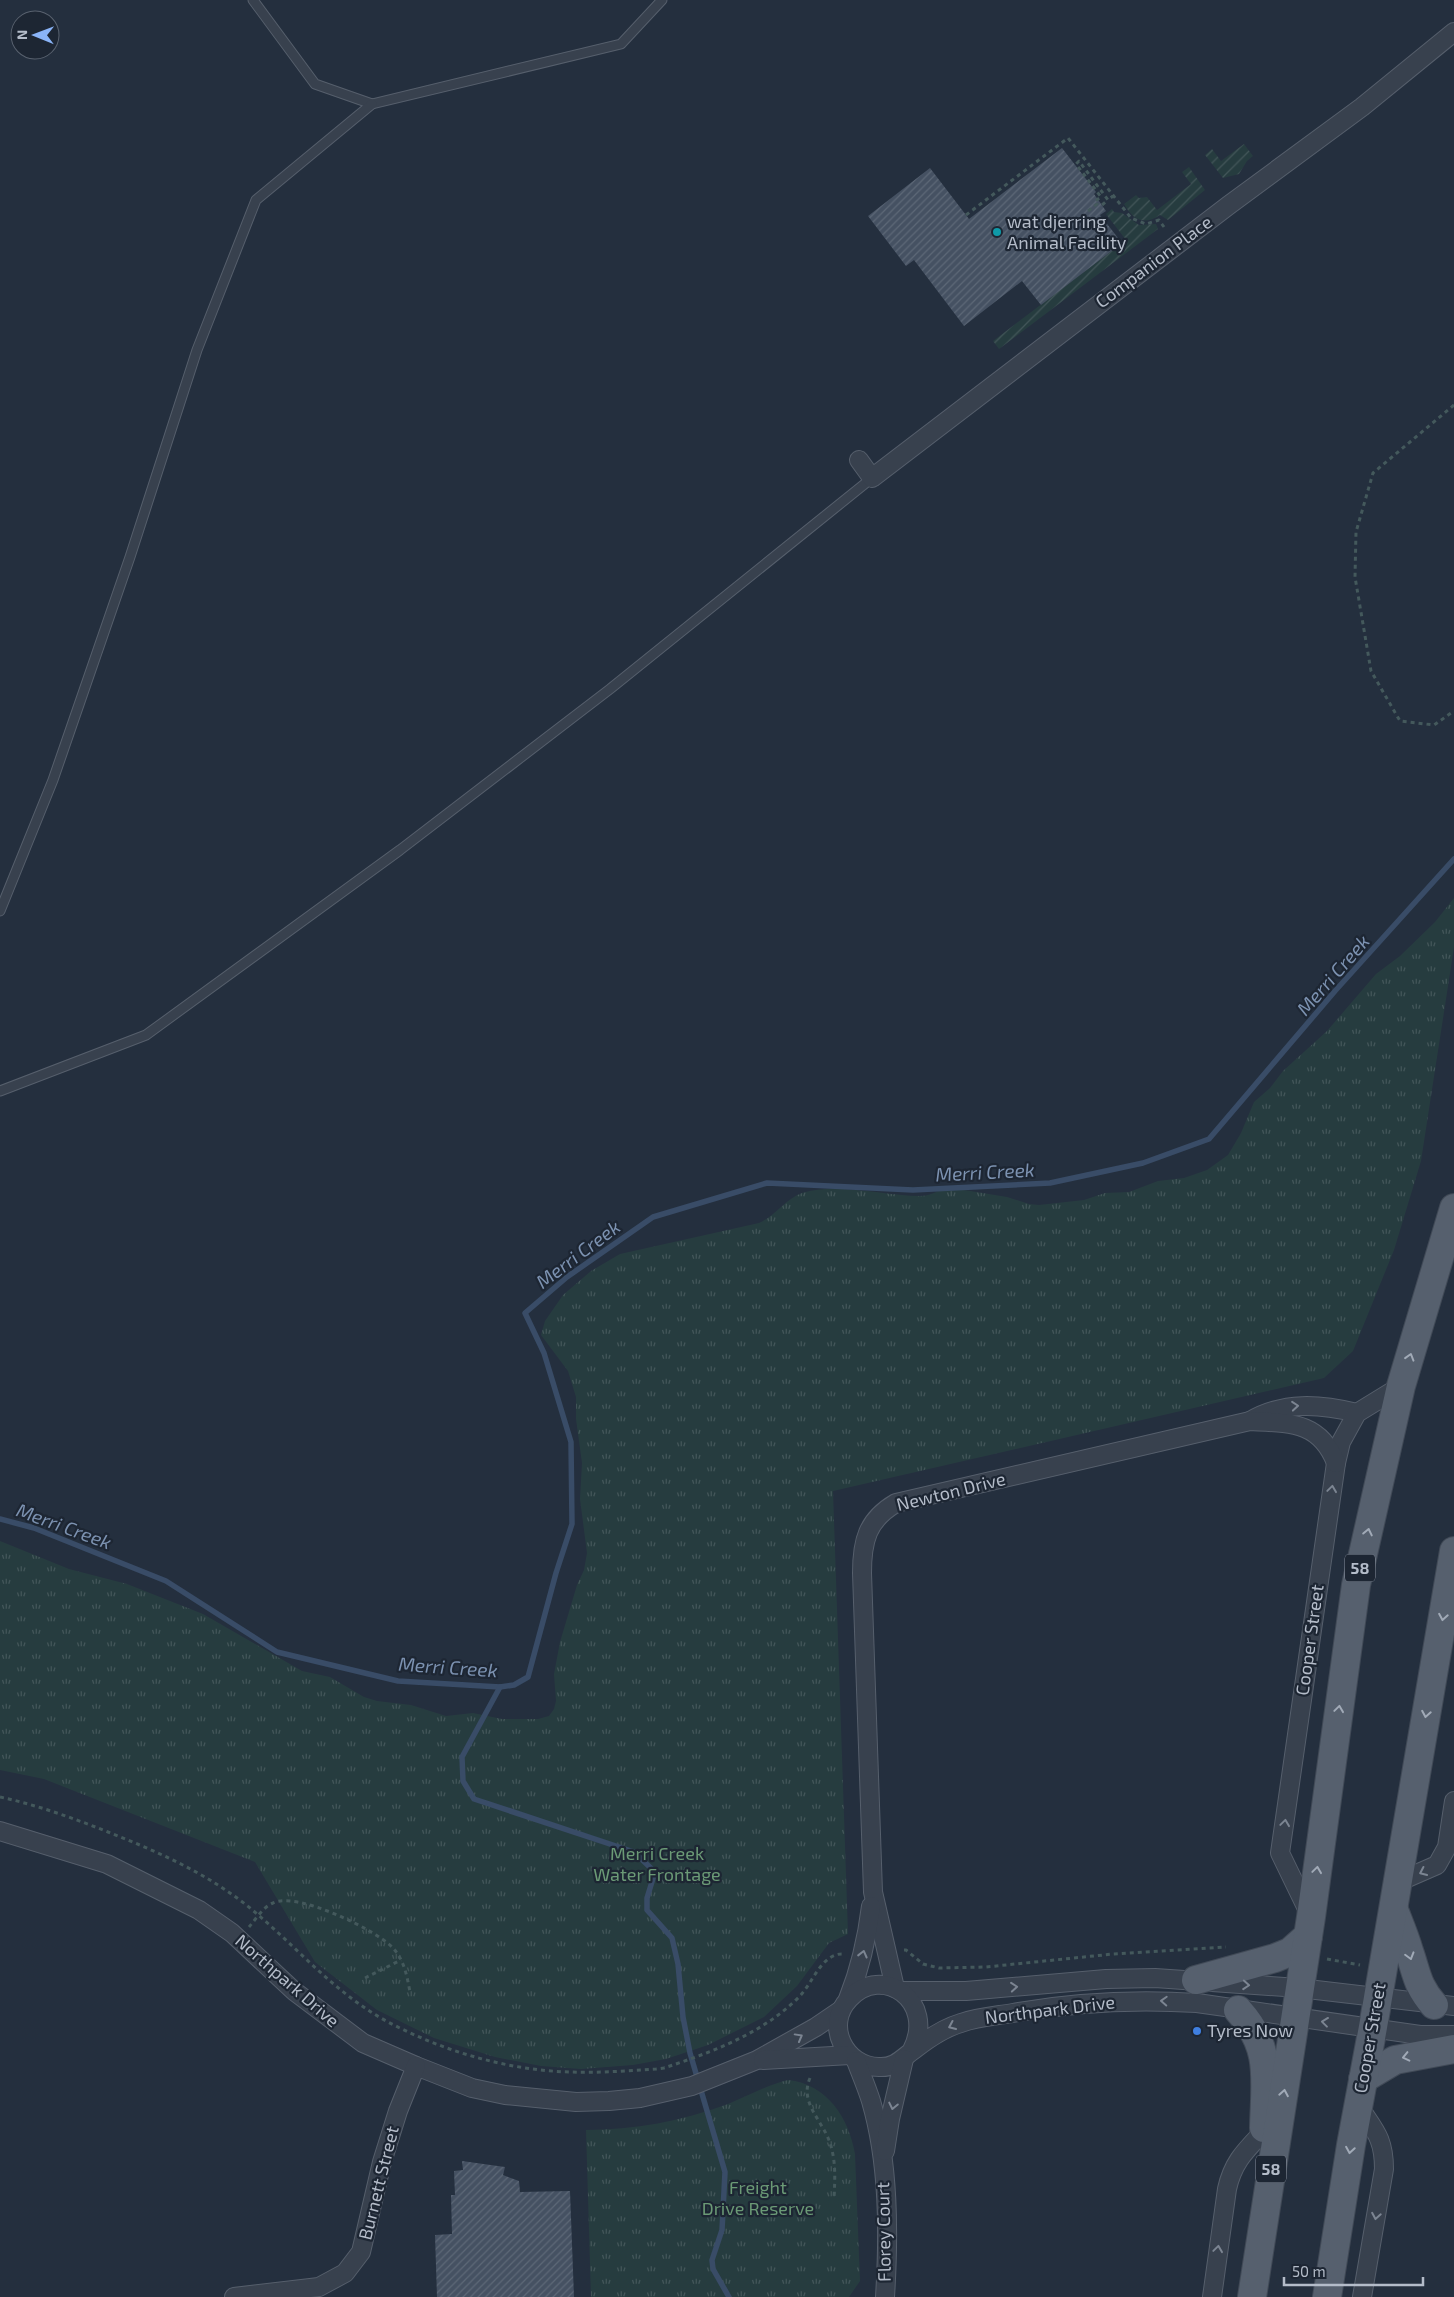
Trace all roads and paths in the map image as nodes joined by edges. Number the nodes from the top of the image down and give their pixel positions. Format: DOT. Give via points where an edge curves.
graph roads {
  1 [pos="253,0"];
  2 [pos="662,0"];
  3 [pos="1454,32"];
  4 [pos="372,104"];
  5 [pos="1113,196"];
  6 [pos="1108,200"];
  7 [pos="1102,205"];
  8 [pos="1088,212"];
  9 [pos="966,215"];
  10 [pos="1164,227"];
  11 [pos="1454,405"];
  12 [pos="858,460"];
  13 [pos="872,478"];
  14 [pos="1454,711"];
  15 [pos="0,911"];
  16 [pos="0,1091"];
  17 [pos="1454,1208"];
  18 [pos="1401,1386"];
  19 [pos="1357,1413"];
  20 [pos="1250,1421"];
  21 [pos="1336,1463"];
  22 [pos="1454,1551"];
  23 [pos="0,1797"];
  24 [pos="1454,1800"];
  25 [pos="0,1831"];
  26 [pos="1398,1882"];
  27 [pos="873,1892"];
  28 [pos="1394,1910"];
  29 [pos="258,1916"];
  30 [pos="1309,1926"];
  31 [pos="241,1940"];
  32 [pos="1233,1946"];
  33 [pos="900,1951"];
  34 [pos="847,1954"];
  35 [pos="1326,1959"];
  36 [pos="401,1960"];
  37 [pos="1360,1965"];
  38 [pos="365,1978"];
  39 [pos="1196,1980"];
  40 [pos="1299,1988"];
  41 [pos="898,1990"];
  42 [pos="410,1992"];
  43 [pos="1378,1996"];
  44 [pos="845,2005"];
  45 [pos="1444,2005"];
  46 [pos="1238,2010"];
  47 [pos="1295,2018"];
  48 [pos="1374,2027"];
  49 [pos="1454,2035"];
  50 [pos="1454,2050"];
  51 [pos="908,2055"];
  52 [pos="853,2058"];
  53 [pos="757,2060"];
  54 [pos="416,2066"];
  55 [pos="810,2078"];
  56 [pos="1360,2092"];
  57 [pos="1264,2131"];
  58 [pos="883,2166"];
  59 [pos="834,2198"];
  60 [pos="1263,2225"];
  61 [pos="1337,2235"];
  62 [pos="234,2297"];
  63 [pos="885,2297"];
  64 [pos="1212,2297"];
  65 [pos="1252,2297"];
  66 [pos="1327,2297"];
  67 [pos="1341,2297"];
  68 [pos="1362,2297"];
  1 -- 4 [label="lane" via="315,84"];
  2 -- 4 [label="lane" via="621,44"];
  3 -- 13 [label="street, Companion Place" via="1362,107"];
  4 -- 15 [label="lane" via="256,200 197,350 53,780"];
  5 -- 6 [label="path"];
  5 -- 9 [label="path" via="1068,138"];
  5 -- 10 [label="path" via="1135,221 1146,224 1159,220"];
  6 -- 7 [label="path"];
  6 -- 8 [label="path" via="1079,161 1076,164 1101,197"];
  11 -- 14 [label="path" via="1373,473 1356,532 1355,577 1371,671 1400,721 1434,725"];
  12 -- 13 [label="street"];
  13 -- 16 [label="lane" via="594,701 400,850 146,1035"];
  18 -- 17 [label="main road, 58, one-way"];
  18 -- 19 [label="street, Cooper Street"];
  30 -- 18 [label="main road, 58, one-way" via="1356,1585"];
  20 -- 19 [label="street, Newton Drive, one-way" via="1276,1409 1306,1405"];
  19 -- 21 [label="street, Cooper Street" via="1341,1442"];
  20 -- 21 [label="street, Newton Drive" via="1294,1425 1314,1432 1327,1445"];
  20 -- 27 [label="street, Newton Drive" via="896,1503 869,1529 862,1550 862,1573"];
  30 -- 21 [label="street, Cooper Street, one-way" via="1280,1853"];
  22 -- 26 [label="main road, Cooper Street, one-way"];
  23 -- 29 [label="path" via="38,1806 156,1852 208,1880"];
  24 -- 26 [label="street, one-way" via="1447,1848 1437,1865"];
  25 -- 31 [label="street, Northpark Drive" via="107,1864 199,1910"];
  26 -- 28 [label="main road, Cooper Street"];
  27 -- 41 [label="street, Newton Drive"];
  44 -- 27 [label="street, Newton Drive, one-way" via="865,1948"];
  28 -- 43 [label="main road, Cooper Street"];
  28 -- 45 [label="main road, one-way" via="1423,1992"];
  29 -- 31 [label="path"];
  29 -- 34 [label="path" via="331,1984 388,2022 440,2045 493,2062 550,2071 664,2068 716,2051 783,2010 810,1986 828,1959 836,1954"];
  29 -- 36 [label="path" via="273,1903 296,1901 350,1921 392,1947"];
  30 -- 39 [label="main road" via="1290,1952"];
  30 -- 40 [label="main road, 58"];
  31 -- 54 [label="street, Northpark Drive" via="294,1991 329,2019 364,2043"];
  32 -- 33 [label="path" via="986,1967 939,1968 923,1964 906,1950"];
  35 -- 37 [label="path"];
  36 -- 38 [label="path"];
  36 -- 42 [label="path"];
  39 -- 40 [label="street, Northpark Drive, one-way"];
  41 -- 39 [label="street, Northpark Drive, one-way" via="966,1991 1106,1979"];
  40 -- 43 [label="street, Northpark Drive"];
  40 -- 47 [label="main road, 58"];
  41 -- 44 [label="street" via="882,1985 869,1986 857,1991"];
  41 -- 51 [label="street" via="911,2000 918,2012 918,2038"];
  43 -- 45 [label="street, Northpark Drive"];
  43 -- 48 [label="main road, Cooper Street"];
  44 -- 52 [label="street" via="838,2022 838,2034"];
  53 -- 44 [label="street, Northpark Drive, one-way" via="816,2027"];
  46 -- 47 [label="street, Northpark Drive"];
  46 -- 51 [label="street, Northpark Drive, one-way" via="1163,2001 1074,2003 970,2020 937,2033"];
  46 -- 57 [label="main road" via="1256,2032 1263,2056"];
  48 -- 47 [label="street, Northpark Drive, one-way"];
  60 -- 47 [label="main road, 58, one-way"];
  48 -- 49 [label="street, Northpark Drive" via="1420,2035"];
  48 -- 56 [label="main road, Cooper Street"];
  50 -- 56 [label="main road, one-way" via="1395,2060"];
  51 -- 52 [label="street" via="893,2065 881,2068"];
  51 -- 58 [label="street, Florey Court, one-way" via="890,2119"];
  52 -- 53 [label="street, Northpark Drive"];
  52 -- 58 [label="street, Florey Court" via="871,2101"];
  53 -- 54 [label="street, Northpark Drive" via="668,2092 609,2101 576,2102 472,2088"];
  54 -- 62 [label="street, Burnett Street" via="382,2162 361,2252 345,2273 319,2287"];
  55 -- 59 [label="path" via="808,2098 833,2153"];
  56 -- 61 [label="main road, Cooper Street, one-way"];
  56 -- 68 [label="street, Cooper Street, one-way" via="1384,2153"];
  57 -- 60 [label="main road"];
  64 -- 57 [label="street, one-way" via="1231,2171"];
  58 -- 63 [label="street, Florey Court"];
  60 -- 65 [label="main road, 58"];
  61 -- 66 [label="main road, Cooper Street"];
  61 -- 67 [label="main road"];
}
